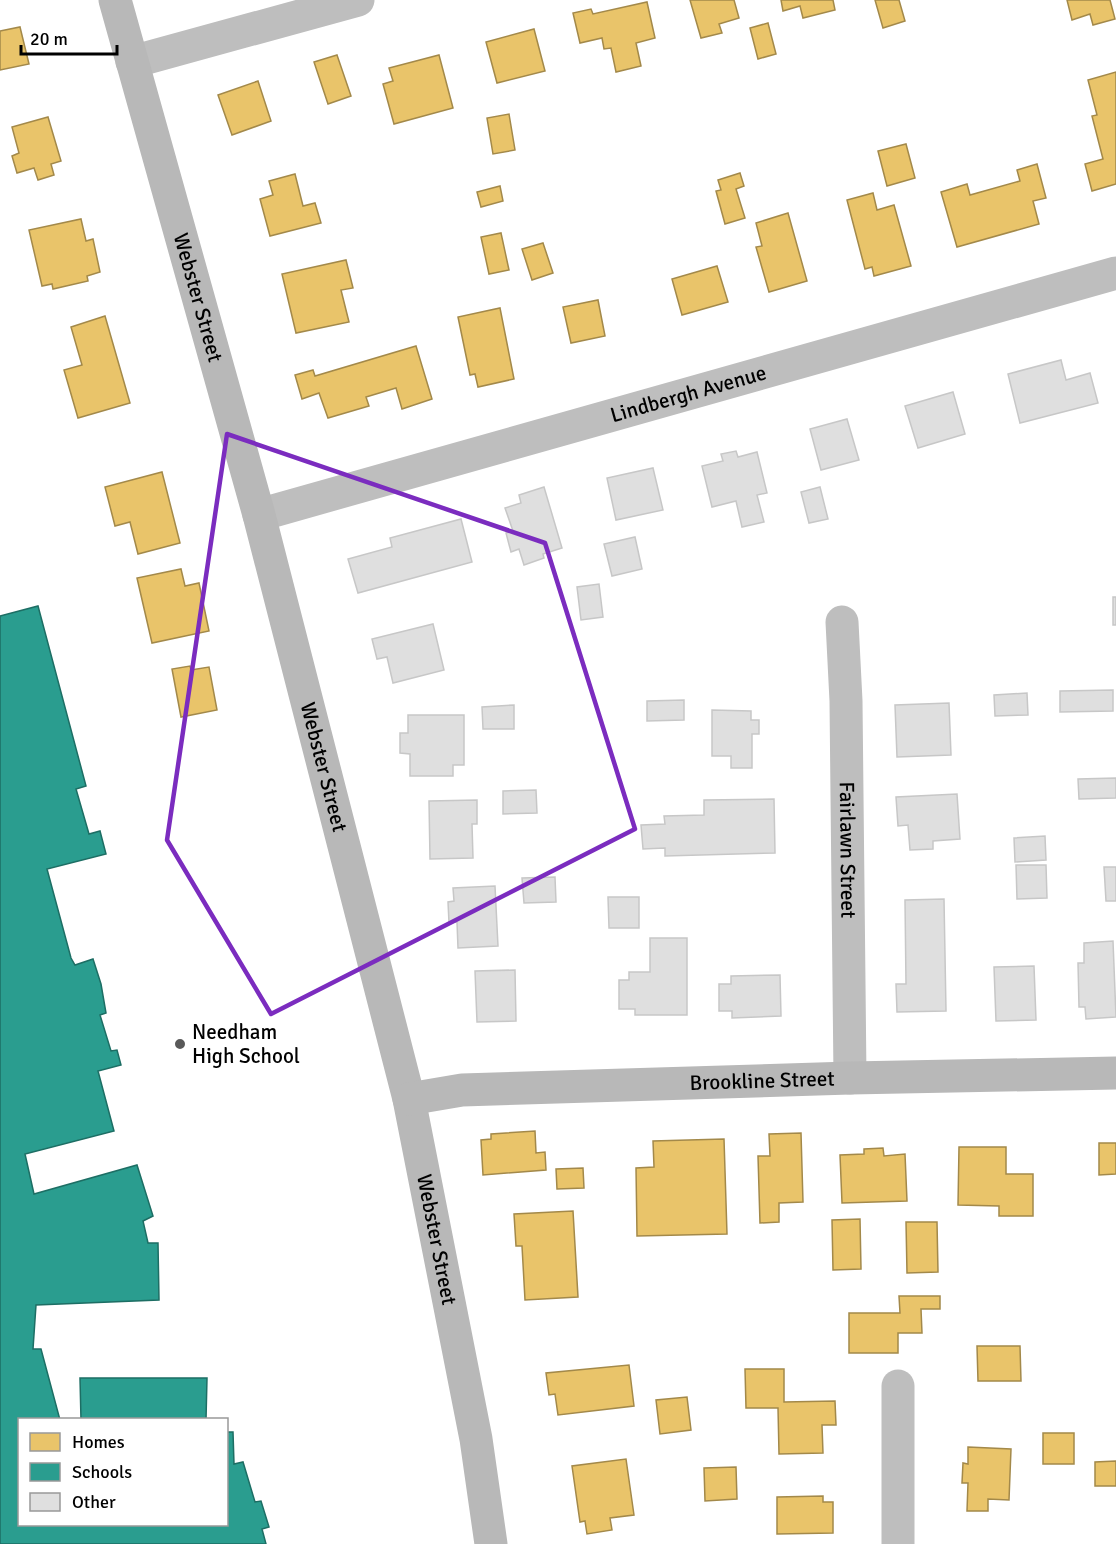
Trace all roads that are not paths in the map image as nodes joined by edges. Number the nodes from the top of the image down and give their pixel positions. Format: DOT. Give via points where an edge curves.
graph roads {
  1 [pos="115,0"];
  2 [pos="358,0"];
  3 [pos="132,62"];
  4 [pos="1116,273"];
  5 [pos="259,516"];
  6 [pos="842,622"];
  7 [pos="1116,1073"];
  8 [pos="850,1078"];
  9 [pos="409,1099"];
  10 [pos="898,1386"];
  11 [pos="491,1544"];
  12 [pos="898,1544"];
  1 -- 3 [label="street, Webster Street"];
  2 -- 3 [label="street"];
  3 -- 5 [label="street, Webster Street"];
  4 -- 5 [label="street, Lindbergh Avenue"];
  5 -- 9 [label="street, Webster Street"];
  6 -- 8 [label="street, Fairlawn Street"];
  7 -- 8 [label="street, Brookline Street"];
  8 -- 9 [label="street, Brookline Street" via="462,1090"];
  9 -- 11 [label="street, Webster Street" via="476,1439"];
  10 -- 12 [label="street"];
}
